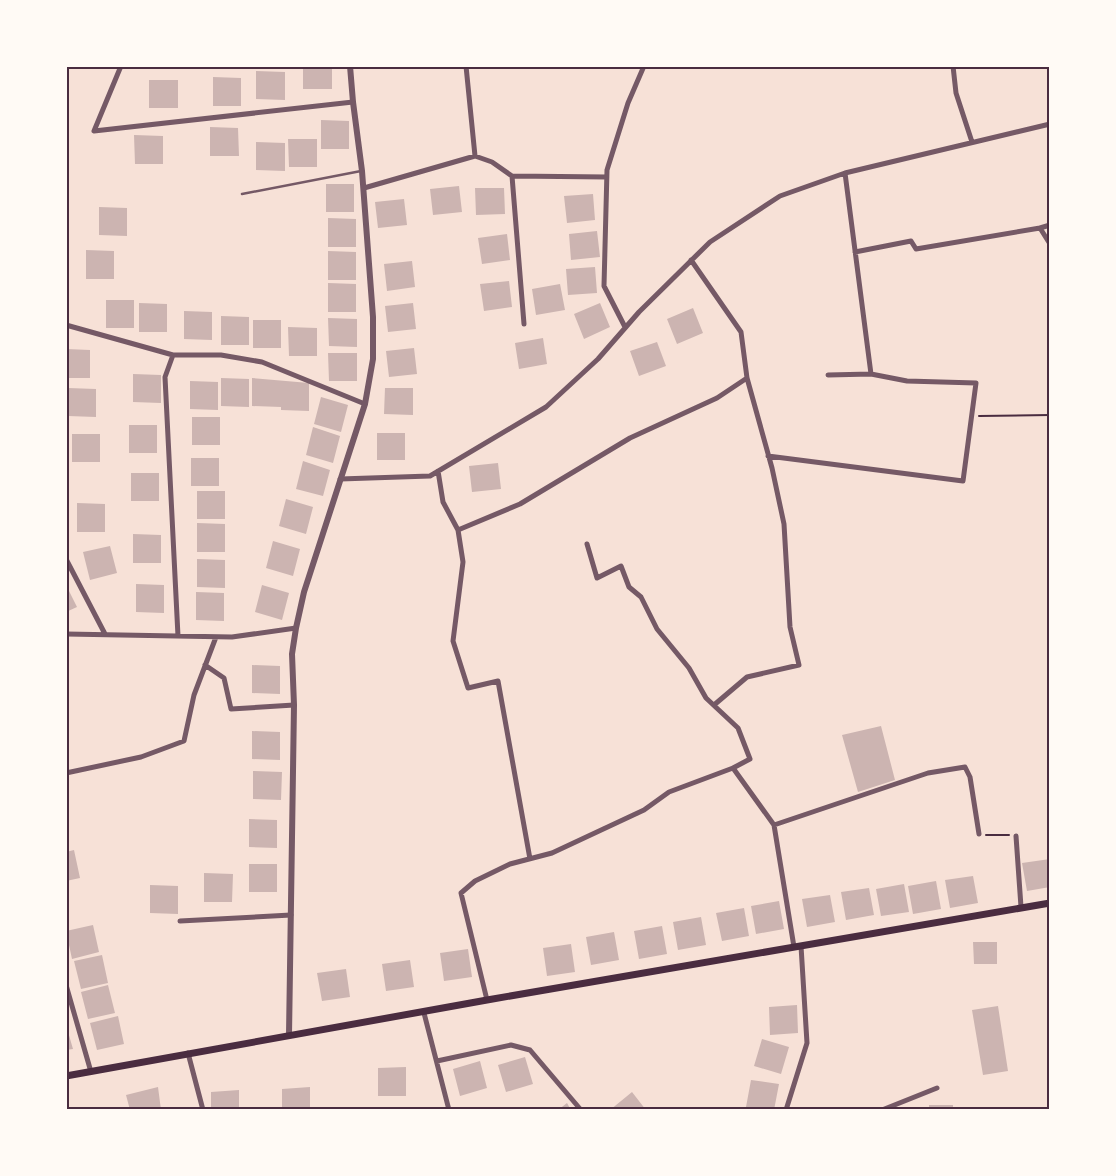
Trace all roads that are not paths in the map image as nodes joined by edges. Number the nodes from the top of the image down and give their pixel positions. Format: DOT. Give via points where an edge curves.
graph roads {
  1 [pos="121,66"];
  2 [pos="350,66"];
  3 [pos="466,66"];
  4 [pos="644,66"];
  5 [pos="953,66"];
  6 [pos="352,102"];
  7 [pos="1050,124"];
  8 [pos="972,142"];
  9 [pos="475,156"];
  10 [pos="362,171"];
  11 [pos="845,173"];
  12 [pos="512,176"];
  13 [pos="607,177"];
  14 [pos="364,188"];
  15 [pos="242,194"];
  16 [pos="1050,225"];
  17 [pos="1040,228"];
  18 [pos="1050,244"];
  19 [pos="855,252"];
  20 [pos="691,260"];
  21 [pos="524,324"];
  22 [pos="66,326"];
  23 [pos="625,327"];
  24 [pos="173,355"];
  25 [pos="870,374"];
  26 [pos="828,375"];
  27 [pos="748,378"];
  28 [pos="365,404"];
  29 [pos="768,456"];
  30 [pos="438,471"];
  31 [pos="340,479"];
  32 [pos="458,530"];
  33 [pos="586,544"];
  34 [pos="66,559"];
  35 [pos="296,628"];
  36 [pos="66,634"];
  37 [pos="105,634"];
  38 [pos="178,636"];
  39 [pos="216,637"];
  40 [pos="205,665"];
  41 [pos="294,705"];
  42 [pos="714,705"];
  43 [pos="734,768"];
  44 [pos="66,773"];
  45 [pos="774,825"];
  46 [pos="979,834"];
  47 [pos="1016,836"];
  48 [pos="530,859"];
  49 [pos="1050,903"];
  50 [pos="1021,907"];
  51 [pos="291,915"];
  52 [pos="180,921"];
  53 [pos="797,946"];
  54 [pos="66,985"];
  55 [pos="487,1000"];
  56 [pos="424,1013"];
  57 [pos="289,1035"];
  58 [pos="188,1053"];
  59 [pos="437,1062"];
  60 [pos="91,1072"];
  61 [pos="66,1076"];
  62 [pos="938,1088"];
  63 [pos="203,1110"];
  64 [pos="449,1110"];
  65 [pos="581,1110"];
  66 [pos="786,1110"];
  67 [pos="882,1110"];
  1 -- 6 [label="street" via="94,131"];
  2 -- 6 [label="street"];
  3 -- 9 [label="street"];
  4 -- 13 [label="street" via="628,103"];
  5 -- 8 [label="street" via="956,93"];
  6 -- 10 [label="street"];
  7 -- 8 [label="street"];
  8 -- 11 [label="street"];
  9 -- 12 [label="street" via="492,162"];
  9 -- 14 [label="street"];
  10 -- 14 [label="street"];
  10 -- 15 [label="lane"];
  11 -- 19 [label="street"];
  11 -- 20 [label="street" via="780,196 710,242"];
  12 -- 13 [label="street"];
  12 -- 21 [label="street"];
  13 -- 23 [label="street" via="604,286"];
  14 -- 28 [label="street" via="373,317 373,359"];
  16 -- 17 [label="street"];
  17 -- 18 [label="street"];
  17 -- 19 [label="street" via="916,248 911,241"];
  19 -- 25 [label="street"];
  20 -- 23 [label="street"];
  20 -- 27 [label="street" via="741,332"];
  22 -- 24 [label="street"];
  23 -- 30 [label="street" via="598,359 546,407"];
  24 -- 28 [label="street" via="221,355 262,362"];
  24 -- 38 [label="street" via="165,377"];
  25 -- 26 [label="street"];
  25 -- 29 [label="street" via="907,381 976,383 963,481"];
  27 -- 29 [label="street"];
  27 -- 32 [label="street" via="717,398 630,438 520,504"];
  28 -- 31 [label="street"];
  29 -- 42 [label="street" via="784,524 790,627 798,664 748,677"];
  30 -- 31 [label="street" via="430,476"];
  30 -- 32 [label="street" via="443,502"];
  31 -- 35 [label="street" via="304,592"];
  32 -- 48 [label="street" via="464,562 453,641 468,688 498,681"];
  33 -- 42 [label="street" via="597,578 621,566 629,587 641,597 657,629 690,668 706,698"];
  34 -- 37 [label="street"];
  35 -- 39 [label="street"];
  35 -- 41 [label="street" via="292,654"];
  36 -- 37 [label="street"];
  37 -- 38 [label="street"];
  38 -- 39 [label="street"];
  39 -- 40 [label="street"];
  40 -- 41 [label="street" via="224,678 231,709"];
  40 -- 44 [label="street" via="194,694 184,741 141,757"];
  41 -- 51 [label="street"];
  42 -- 43 [label="street" via="738,728 750,759"];
  43 -- 45 [label="street"];
  43 -- 48 [label="street" via="669,792 644,810 552,853"];
  45 -- 46 [label="street" via="928,773 965,767 970,778"];
  45 -- 53 [label="street"];
  47 -- 50 [label="street"];
  48 -- 55 [label="street" via="510,864 475,881 460,893"];
  49 -- 50 [label="main road"];
  50 -- 53 [label="main road"];
  51 -- 52 [label="street"];
  51 -- 57 [label="street"];
  53 -- 55 [label="main road"];
  53 -- 66 [label="street" via="807,1043"];
  54 -- 60 [label="street"];
  55 -- 56 [label="main road"];
  56 -- 57 [label="main road"];
  56 -- 59 [label="street"];
  57 -- 58 [label="main road"];
  58 -- 60 [label="main road"];
  58 -- 63 [label="street"];
  59 -- 64 [label="street"];
  59 -- 65 [label="street" via="511,1045 530,1050"];
  60 -- 61 [label="main road"];
  62 -- 67 [label="street"];
}
